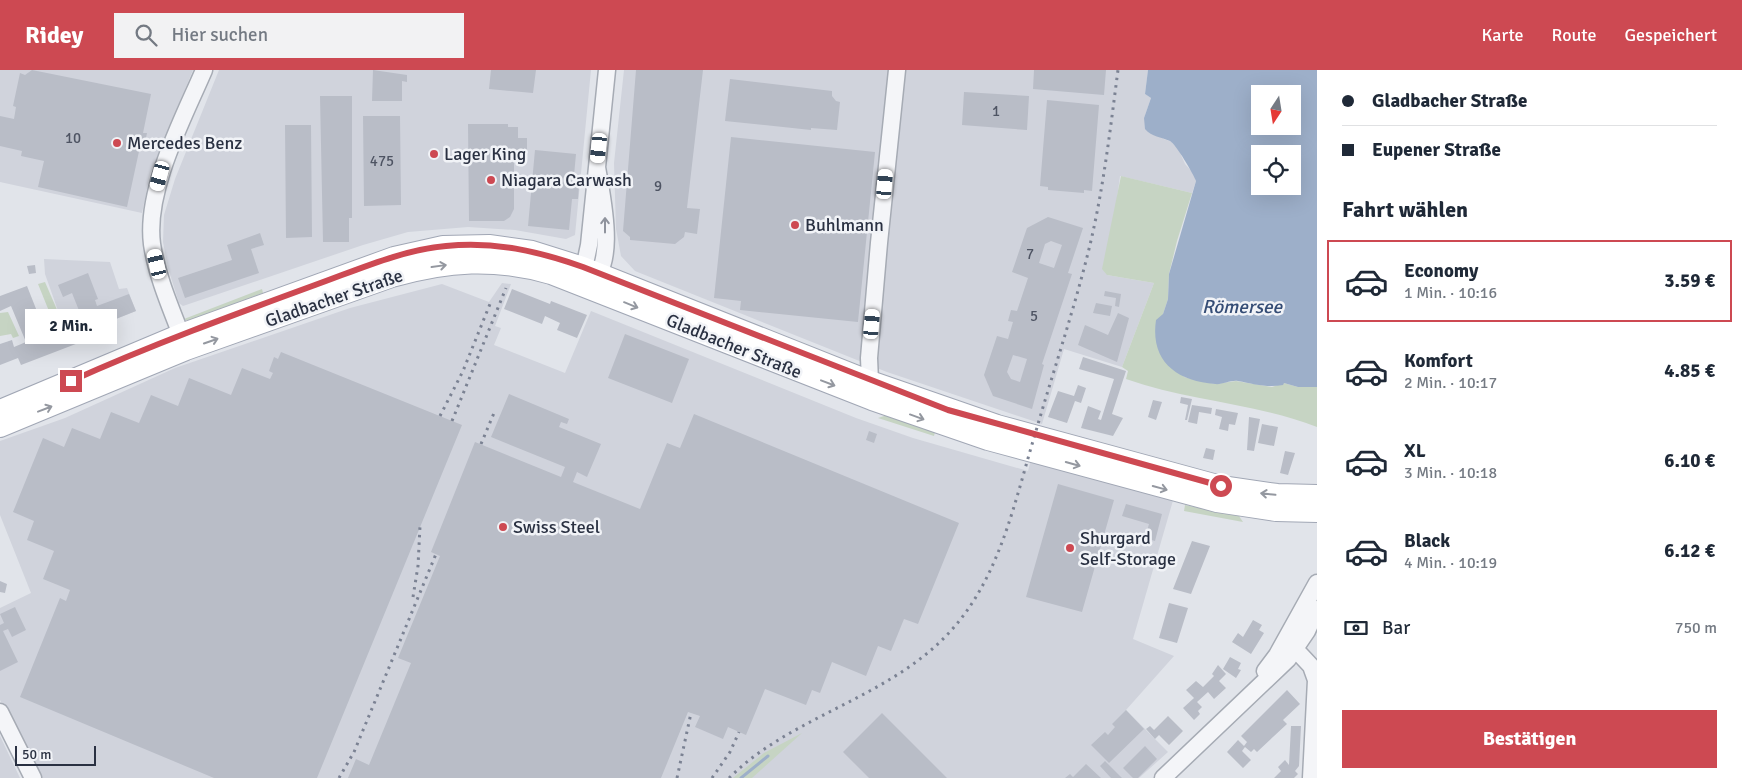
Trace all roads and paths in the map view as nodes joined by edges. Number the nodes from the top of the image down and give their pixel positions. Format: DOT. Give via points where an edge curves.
graph roads {
  1 [pos="204,70"];
  2 [pos="606,70"];
  3 [pos="897,70"];
  4 [pos="592,270"];
  5 [pos="586,287"];
  6 [pos="184,342"];
  7 [pos="153,354"];
  8 [pos="871,390"];
  9 [pos="0,410"];
  10 [pos="0,427"];
  11 [pos="1317,495"];
  12 [pos="1317,512"];
  13 [pos="1317,583"];
  14 [pos="1317,610"];
  15 [pos="1296,650"];
  16 [pos="1277,655"];
  17 [pos="1244,699"];
  18 [pos="0,712"];
  19 [pos="33,778"];
  20 [pos="1163,778"];
  21 [pos="1311,778"];
  1 -- 6 [label="street" via="160,176 152,213 152,244"];
  2 -- 4 [label="street" via="590,245"];
  3 -- 8 [label="street" via="869,358"];
  4 -- 5 [label="street" via="582,278"];
  4 -- 6 [label="main road, Gladbacher Straße" via="510,247 489,244 443,246 394,257"];
  4 -- 8 [label="main road, Gladbacher Straße"];
  6 -- 5 [label="main road, Gladbacher Straße, one-way" via="426,268 460,263 511,265 551,274"];
  5 -- 8 [label="main road, Gladbacher Straße, one-way"];
  6 -- 7 [label="main road, Gladbacher Straße"];
  7 -- 9 [label="main road"];
  10 -- 7 [label="main road, one-way"];
  11 -- 8 [label="main road, Gladbacher Straße, one-way" via="1250,492 1188,479"];
  8 -- 12 [label="main road, Gladbacher Straße, one-way" via="988,440 1181,494 1250,508"];
  13 -- 15 [label="street" via="1295,635"];
  13 -- 16 [label="street"];
  14 -- 15 [label="street"];
  15 -- 16 [label="street"];
  15 -- 17 [label="street" via="1252,696"];
  15 -- 21 [label="street" via="1311,666 1316,680"];
  16 -- 17 [label="street"];
  17 -- 20 [label="street"];
  18 -- 19 [label="street"];
}
